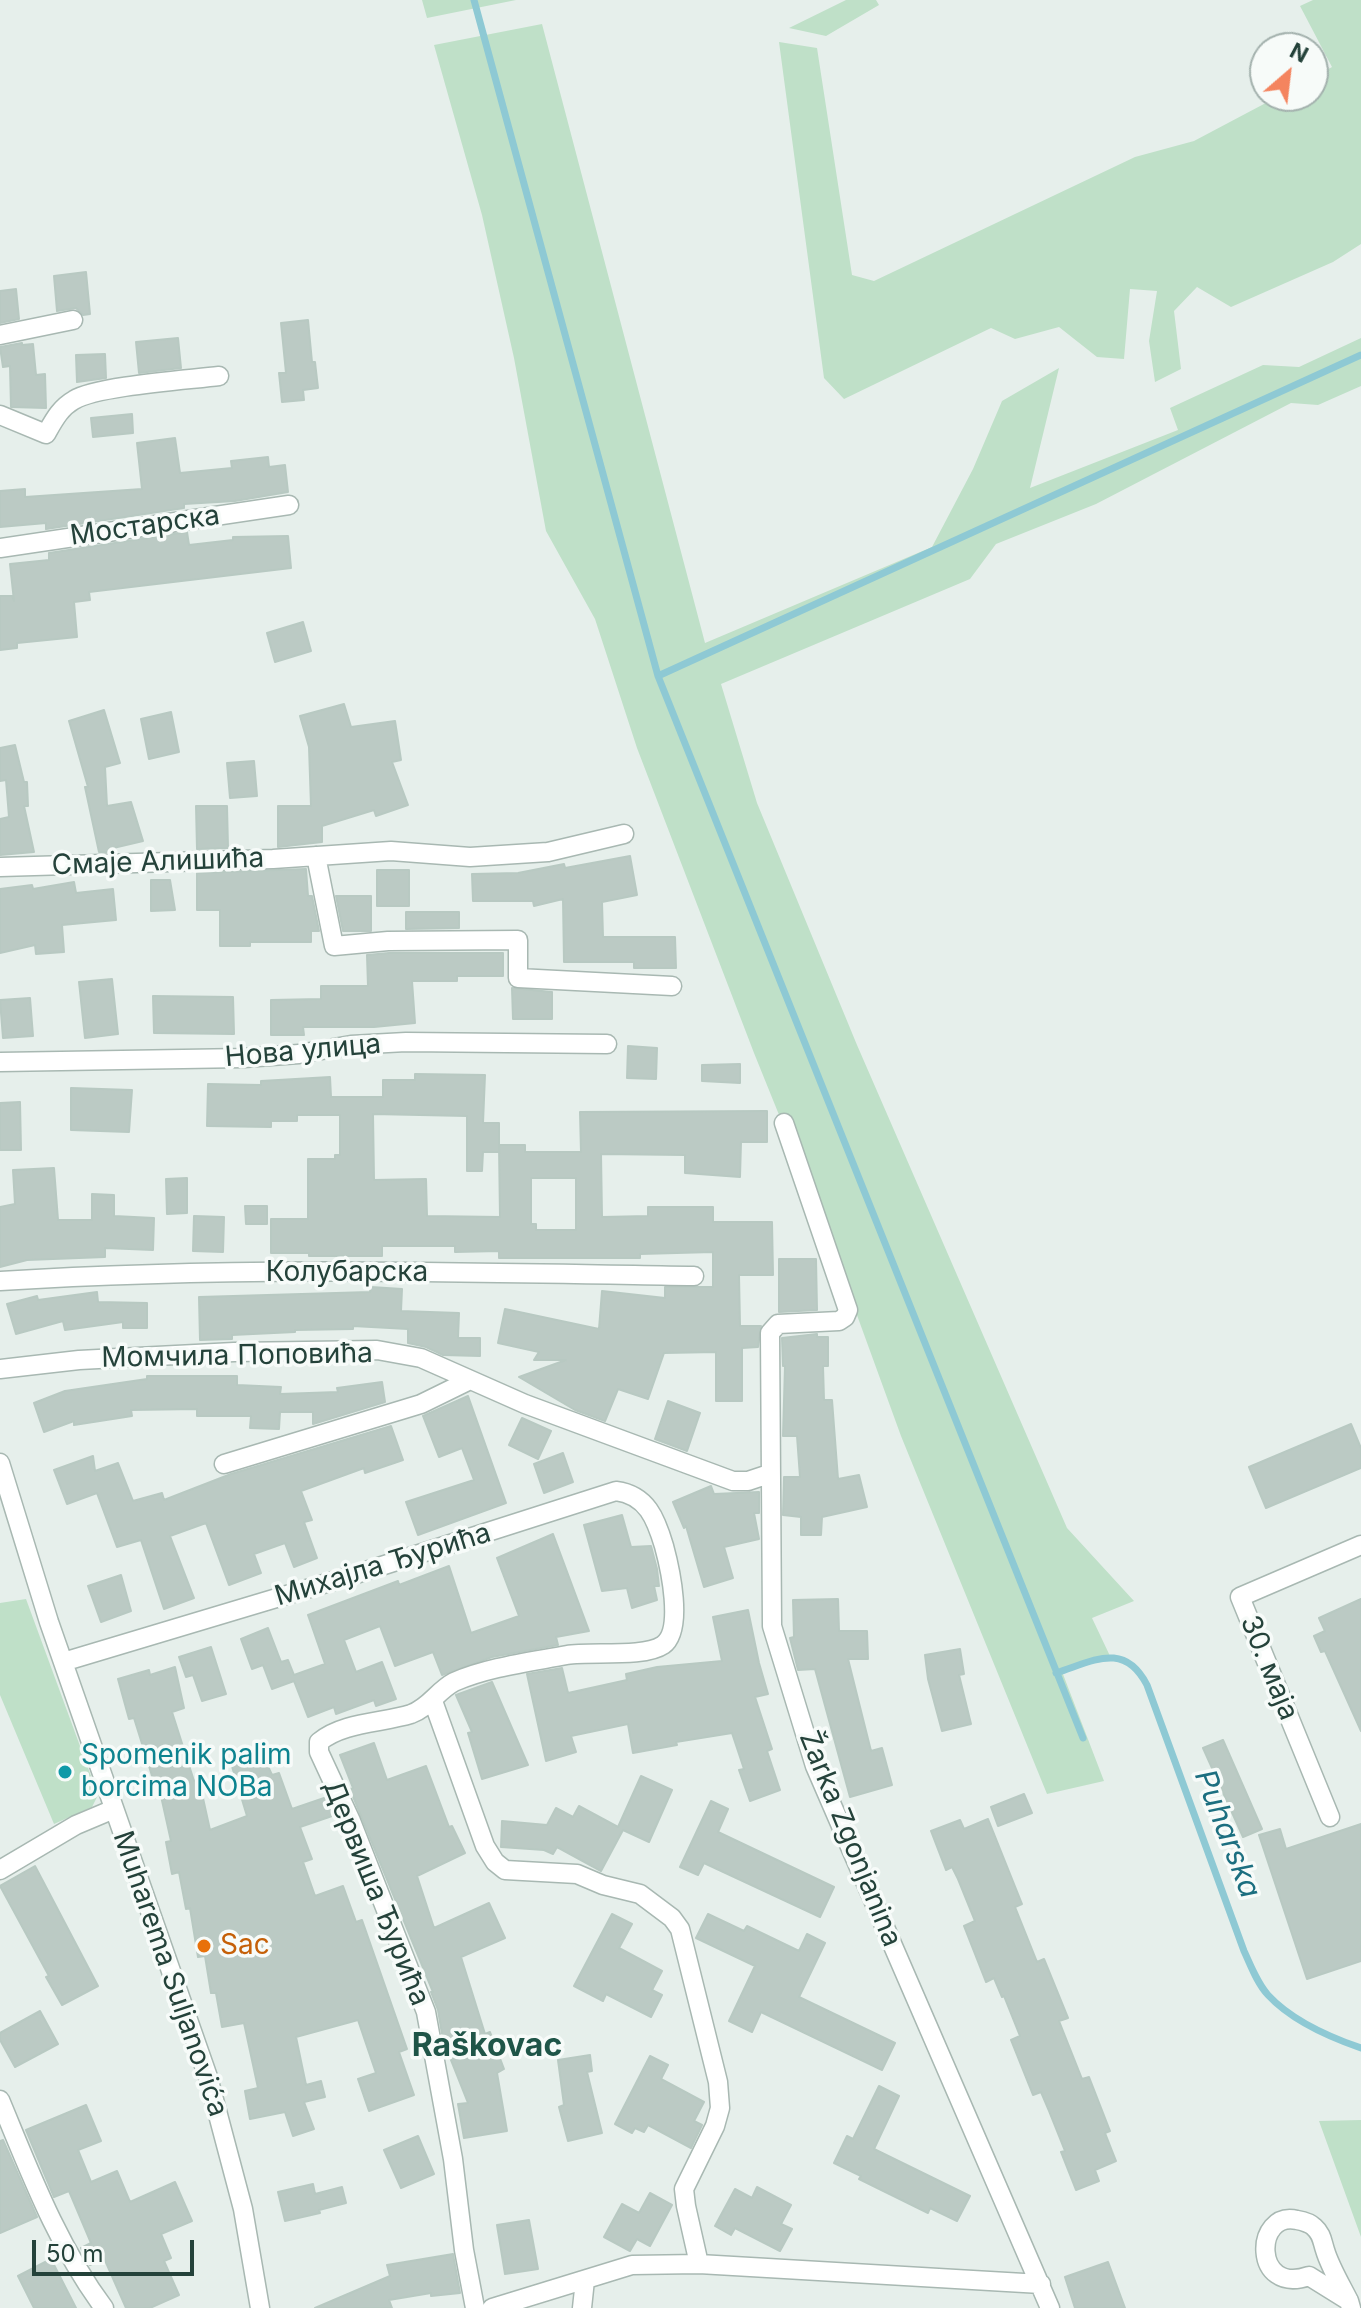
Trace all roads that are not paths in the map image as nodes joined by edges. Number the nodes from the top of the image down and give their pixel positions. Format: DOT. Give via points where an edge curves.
graph roads {
  1 [pos="73,320"];
  2 [pos="0,335"];
  3 [pos="219,376"];
  4 [pos="0,415"];
  5 [pos="289,505"];
  6 [pos="0,548"];
  7 [pos="624,834"];
  8 [pos="316,856"];
  9 [pos="0,867"];
  10 [pos="672,986"];
  11 [pos="607,1044"];
  12 [pos="0,1062"];
  13 [pos="784,1123"];
  14 [pos="694,1276"];
  15 [pos="0,1281"];
  16 [pos="0,1369"];
  17 [pos="470,1380"];
  18 [pos="0,1463"];
  19 [pos="224,1464"];
  20 [pos="769,1474"];
  21 [pos="1361,1545"];
  22 [pos="667,1557"];
  23 [pos="63,1662"];
  24 [pos="433,1701"];
  25 [pos="114,1809"];
  26 [pos="1330,1817"];
  27 [pos="0,1870"];
  28 [pos="0,2100"];
  29 [pos="699,2264"];
  30 [pos="585,2280"];
  31 [pos="1041,2284"];
  32 [pos="1350,2305"];
  33 [pos="104,2308"];
  34 [pos="260,2308"];
  35 [pos="475,2308"];
  36 [pos="492,2308"];
  37 [pos="582,2308"];
  38 [pos="1050,2308"];
  1 -- 2 [label="street"];
  3 -- 4 [label="street" via="76,398 57,413 46,434"];
  5 -- 6 [label="street, Мостарска"];
  7 -- 8 [label="street, Смаје Алишића" via="548,852"];
  8 -- 9 [label="street, Смаје Алишића"];
  8 -- 10 [label="street" via="334,946 518,940 518,978"];
  11 -- 12 [label="street, Нова улица" via="406,1042 244,1058"];
  13 -- 20 [label="street, Žarka Zgonjanina" via="848,1310 839,1321 778,1324 770,1333"];
  14 -- 15 [label="street, Колубарска" via="143,1274"];
  16 -- 17 [label="street, Момчила Поповића" via="234,1352 377,1350 421,1358"];
  17 -- 19 [label="street" via="421,1404"];
  17 -- 20 [label="street, Момчила Поповића" via="733,1481"];
  18 -- 23 [label="street, Muharema Suljanovića"];
  20 -- 31 [label="street, Žarka Zgonjanina" via="772,1626 815,1766"];
  21 -- 26 [label="street, 30. маја" via="1240,1597"];
  22 -- 23 [label="street, Михајла Ђурића" via="648,1508 636,1496 616,1491"];
  22 -- 24 [label="street, Дервиша Ђурића" via="673,1630 662,1646 571,1654 475,1675 443,1688"];
  23 -- 25 [label="street, Muharema Suljanovića"];
  24 -- 29 [label="street" via="495,1862 505,1870 577,1874 640,1894 680,1929 720,2108 684,2189"];
  24 -- 35 [label="street, Дервиша Ђурића" via="410,1714 325,1737 319,1752 426,2012"];
  25 -- 27 [label="street"];
  25 -- 34 [label="street, Muharema Suljanovića" via="208,2077 243,2209"];
  28 -- 33 [label="street" via="56,2233"];
  29 -- 30 [label="street" via="632,2265"];
  29 -- 31 [label="street"];
  30 -- 36 [label="street"];
  30 -- 37 [label="street"];
  31 -- 38 [label="street, Žarka Zgonjanina"];
  32 -- 32 [label="street" via="1313,2225 1294,2219 1269,2232 1265,2259 1273,2271 1283,2277 1309,2276"];
}
